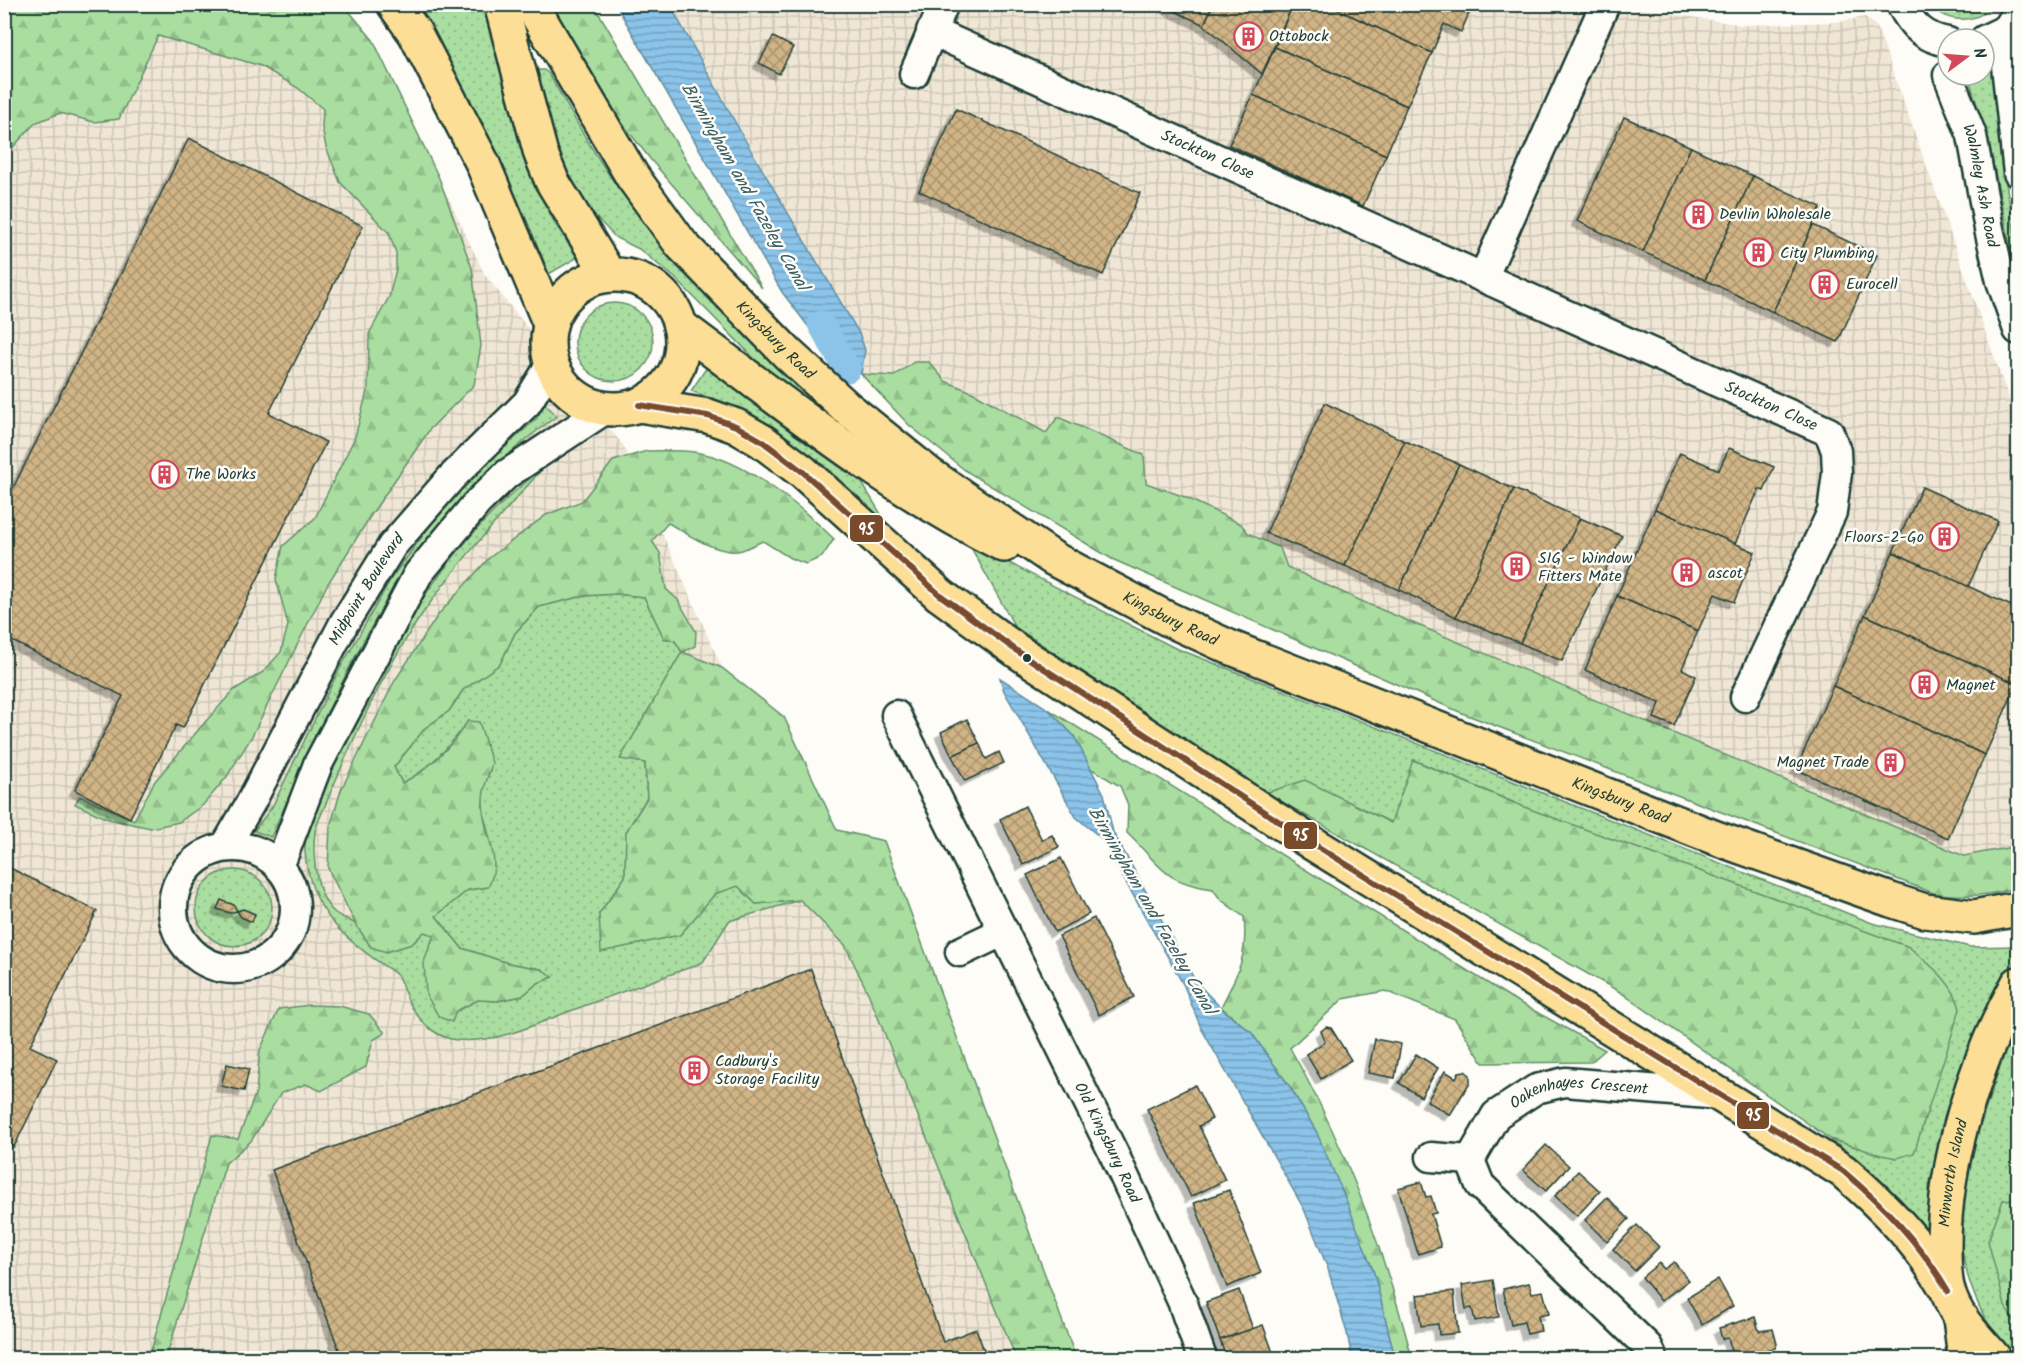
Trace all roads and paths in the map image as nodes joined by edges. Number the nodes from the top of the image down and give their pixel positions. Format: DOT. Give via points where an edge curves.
graph roads {
  1 [pos="394,4"];
  2 [pos="501,4"];
  3 [pos="531,4"];
  4 [pos="944,4"];
  5 [pos="1605,4"];
  6 [pos="1901,4"];
  7 [pos="2003,27"];
  8 [pos="932,31"];
  9 [pos="1936,38"];
  10 [pos="914,74"];
  11 [pos="1953,87"];
  12 [pos="2019,173"];
  13 [pos="609,275"];
  14 [pos="1483,278"];
  15 [pos="550,324"];
  16 [pos="680,326"];
  17 [pos="2019,330"];
  18 [pos="551,363"];
  19 [pos="639,405"];
  20 [pos="606,409"];
  21 [pos="1054,559"];
  22 [pos="1745,697"];
  23 [pos="896,715"];
  24 [pos="225,848"];
  25 [pos="279,867"];
  26 [pos="2019,909"];
  27 [pos="1004,931"];
  28 [pos="960,952"];
  29 [pos="2019,984"];
  30 [pos="1720,1095"];
  31 [pos="1431,1157"];
  32 [pos="1470,1160"];
  33 [pos="1954,1304"];
  34 [pos="1202,1359"];
  35 [pos="1653,1359"];
  36 [pos="1965,1359"];
  37 [pos="1994,1359"];
  1 -- 15 [label="main road" via="415,33 482,162"];
  2 -- 13 [label="main road" via="541,154 552,181"];
  3 -- 21 [label="main road, Kingsbury Road" via="632,176 681,244 732,299 788,354 930,476"];
  4 -- 8 [label="street"];
  5 -- 14 [label="street"];
  6 -- 9 [label="street, Walmley Ash Road" via="1912,24"];
  7 -- 12 [label="street"];
  8 -- 10 [label="street"];
  8 -- 14 [label="street, Stockton Close"];
  11 -- 17 [label="street, Walmley Ash Road" via="1972,136 1991,240"];
  13 -- 15 [label="main road" via="572,291 558,306"];
  13 -- 16 [label="main road" via="646,283 661,294"];
  14 -- 22 [label="street, Stockton Close" via="1829,432 1838,473 1832,512"];
  15 -- 18 [label="main road"];
  16 -- 19 [label="main road" via="678,364 656,395"];
  16 -- 21 [label="main road" via="866,463 953,520 1004,545"];
  18 -- 20 [label="main road" via="566,389 585,402"];
  18 -- 24 [label="street, Midpoint Boulevard" via="527,403 451,478 392,546 344,623"];
  19 -- 20 [label="main road"];
  19 -- 30 [label="main road" via="708,416 762,441 803,472 940,595 1017,651 1312,843"];
  20 -- 25 [label="street" via="507,474 477,503 418,574 318,764"];
  21 -- 26 [label="main road, Kingsbury Road" via="1229,647 1716,838 1925,911 1974,917"];
  23 -- 27 [label="street, Old Kingsbury Road"];
  24 -- 25 [label="street" via="245,848"];
  24 -- 25 [label="street" via="208,852 188,868 175,891 176,926 196,956 211,965 225,969 253,966 283,945 295,911 293,892"];
  27 -- 28 [label="street"];
  27 -- 34 [label="street, Old Kingsbury Road" via="1182,1301"];
  29 -- 33 [label="main road, Minworth Island" via="1989,1047 1952,1161 1944,1232"];
  30 -- 32 [label="street, Oakenhayes Crescent" via="1566,1082 1536,1089 1496,1115"];
  30 -- 33 [label="main road" via="1843,1171 1881,1203 1909,1234"];
  31 -- 32 [label="street"];
  32 -- 35 [label="street" via="1480,1185 1648,1347"];
  33 -- 36 [label="main road"];
  33 -- 37 [label="main road"];
}
